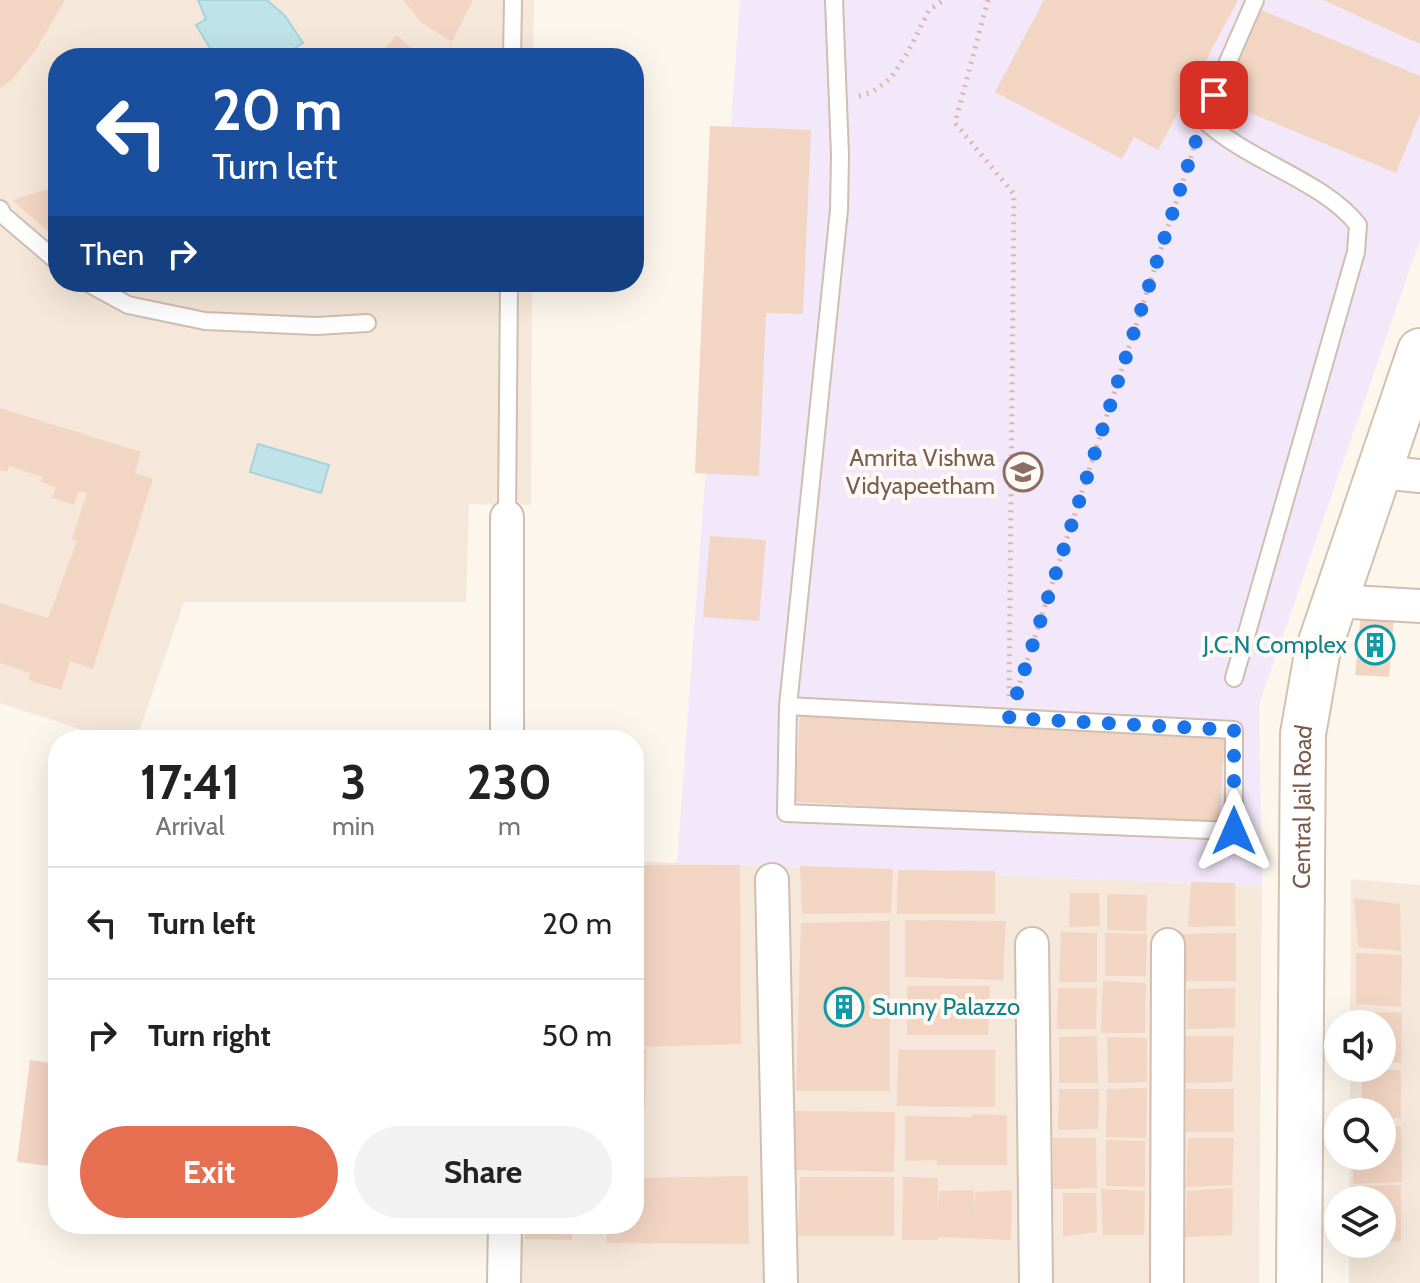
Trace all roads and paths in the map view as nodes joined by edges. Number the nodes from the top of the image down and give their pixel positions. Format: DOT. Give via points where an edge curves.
graph roads {
  1 [pos="513,0"];
  2 [pos="834,0"];
  3 [pos="944,0"];
  4 [pos="988,0"];
  5 [pos="1255,0"];
  6 [pos="512,48"];
  7 [pos="839,103"];
  8 [pos="1203,119"];
  9 [pos="0,209"];
  10 [pos="48,253"];
  11 [pos="104,292"];
  12 [pos="509,292"];
  13 [pos="367,323"];
  14 [pos="1420,351"];
  15 [pos="1399,474"];
  16 [pos="507,517"];
  17 [pos="1335,601"];
  18 [pos="1420,606"];
  19 [pos="1234,678"];
  20 [pos="788,706"];
  21 [pos="1009,718"];
  22 [pos="507,730"];
  23 [pos="772,880"];
  24 [pos="1032,944"];
  25 [pos="1168,945"];
  26 [pos="505,1234"];
  27 [pos="504,1283"];
  28 [pos="781,1283"];
  29 [pos="1036,1283"];
  30 [pos="1167,1283"];
  31 [pos="1299,1283"];
  1 -- 6 [label="lane"];
  2 -- 7 [label="lane"];
  3 -- 7 [label="path" via="929,10 891,78 872,92"];
  4 -- 21 [label="path" via="955,123 1014,194"];
  5 -- 8 [label="lane"];
  7 -- 20 [label="lane" via="839,210"];
  8 -- 19 [label="lane" via="1223,138 1344,206 1358,225 1356,252"];
  8 -- 21 [label="path"];
  9 -- 10 [label="lane"];
  11 -- 13 [label="lane" via="128,305 205,321"];
  12 -- 16 [label="lane"];
  14 -- 15 [label="main road, Central Jail Road"];
  15 -- 17 [label="main road, Central Jail Road"];
  16 -- 22 [label="street"];
  17 -- 18 [label="street"];
  17 -- 31 [label="main road, Central Jail Road" via="1317,654 1303,734"];
  20 -- 21 [label="lane"];
  20 -- 21 [label="lane" via="786,813 1234,831 1234,730"];
  23 -- 28 [label="street"];
  24 -- 29 [label="street"];
  25 -- 30 [label="street"];
  26 -- 27 [label="street"];
}
